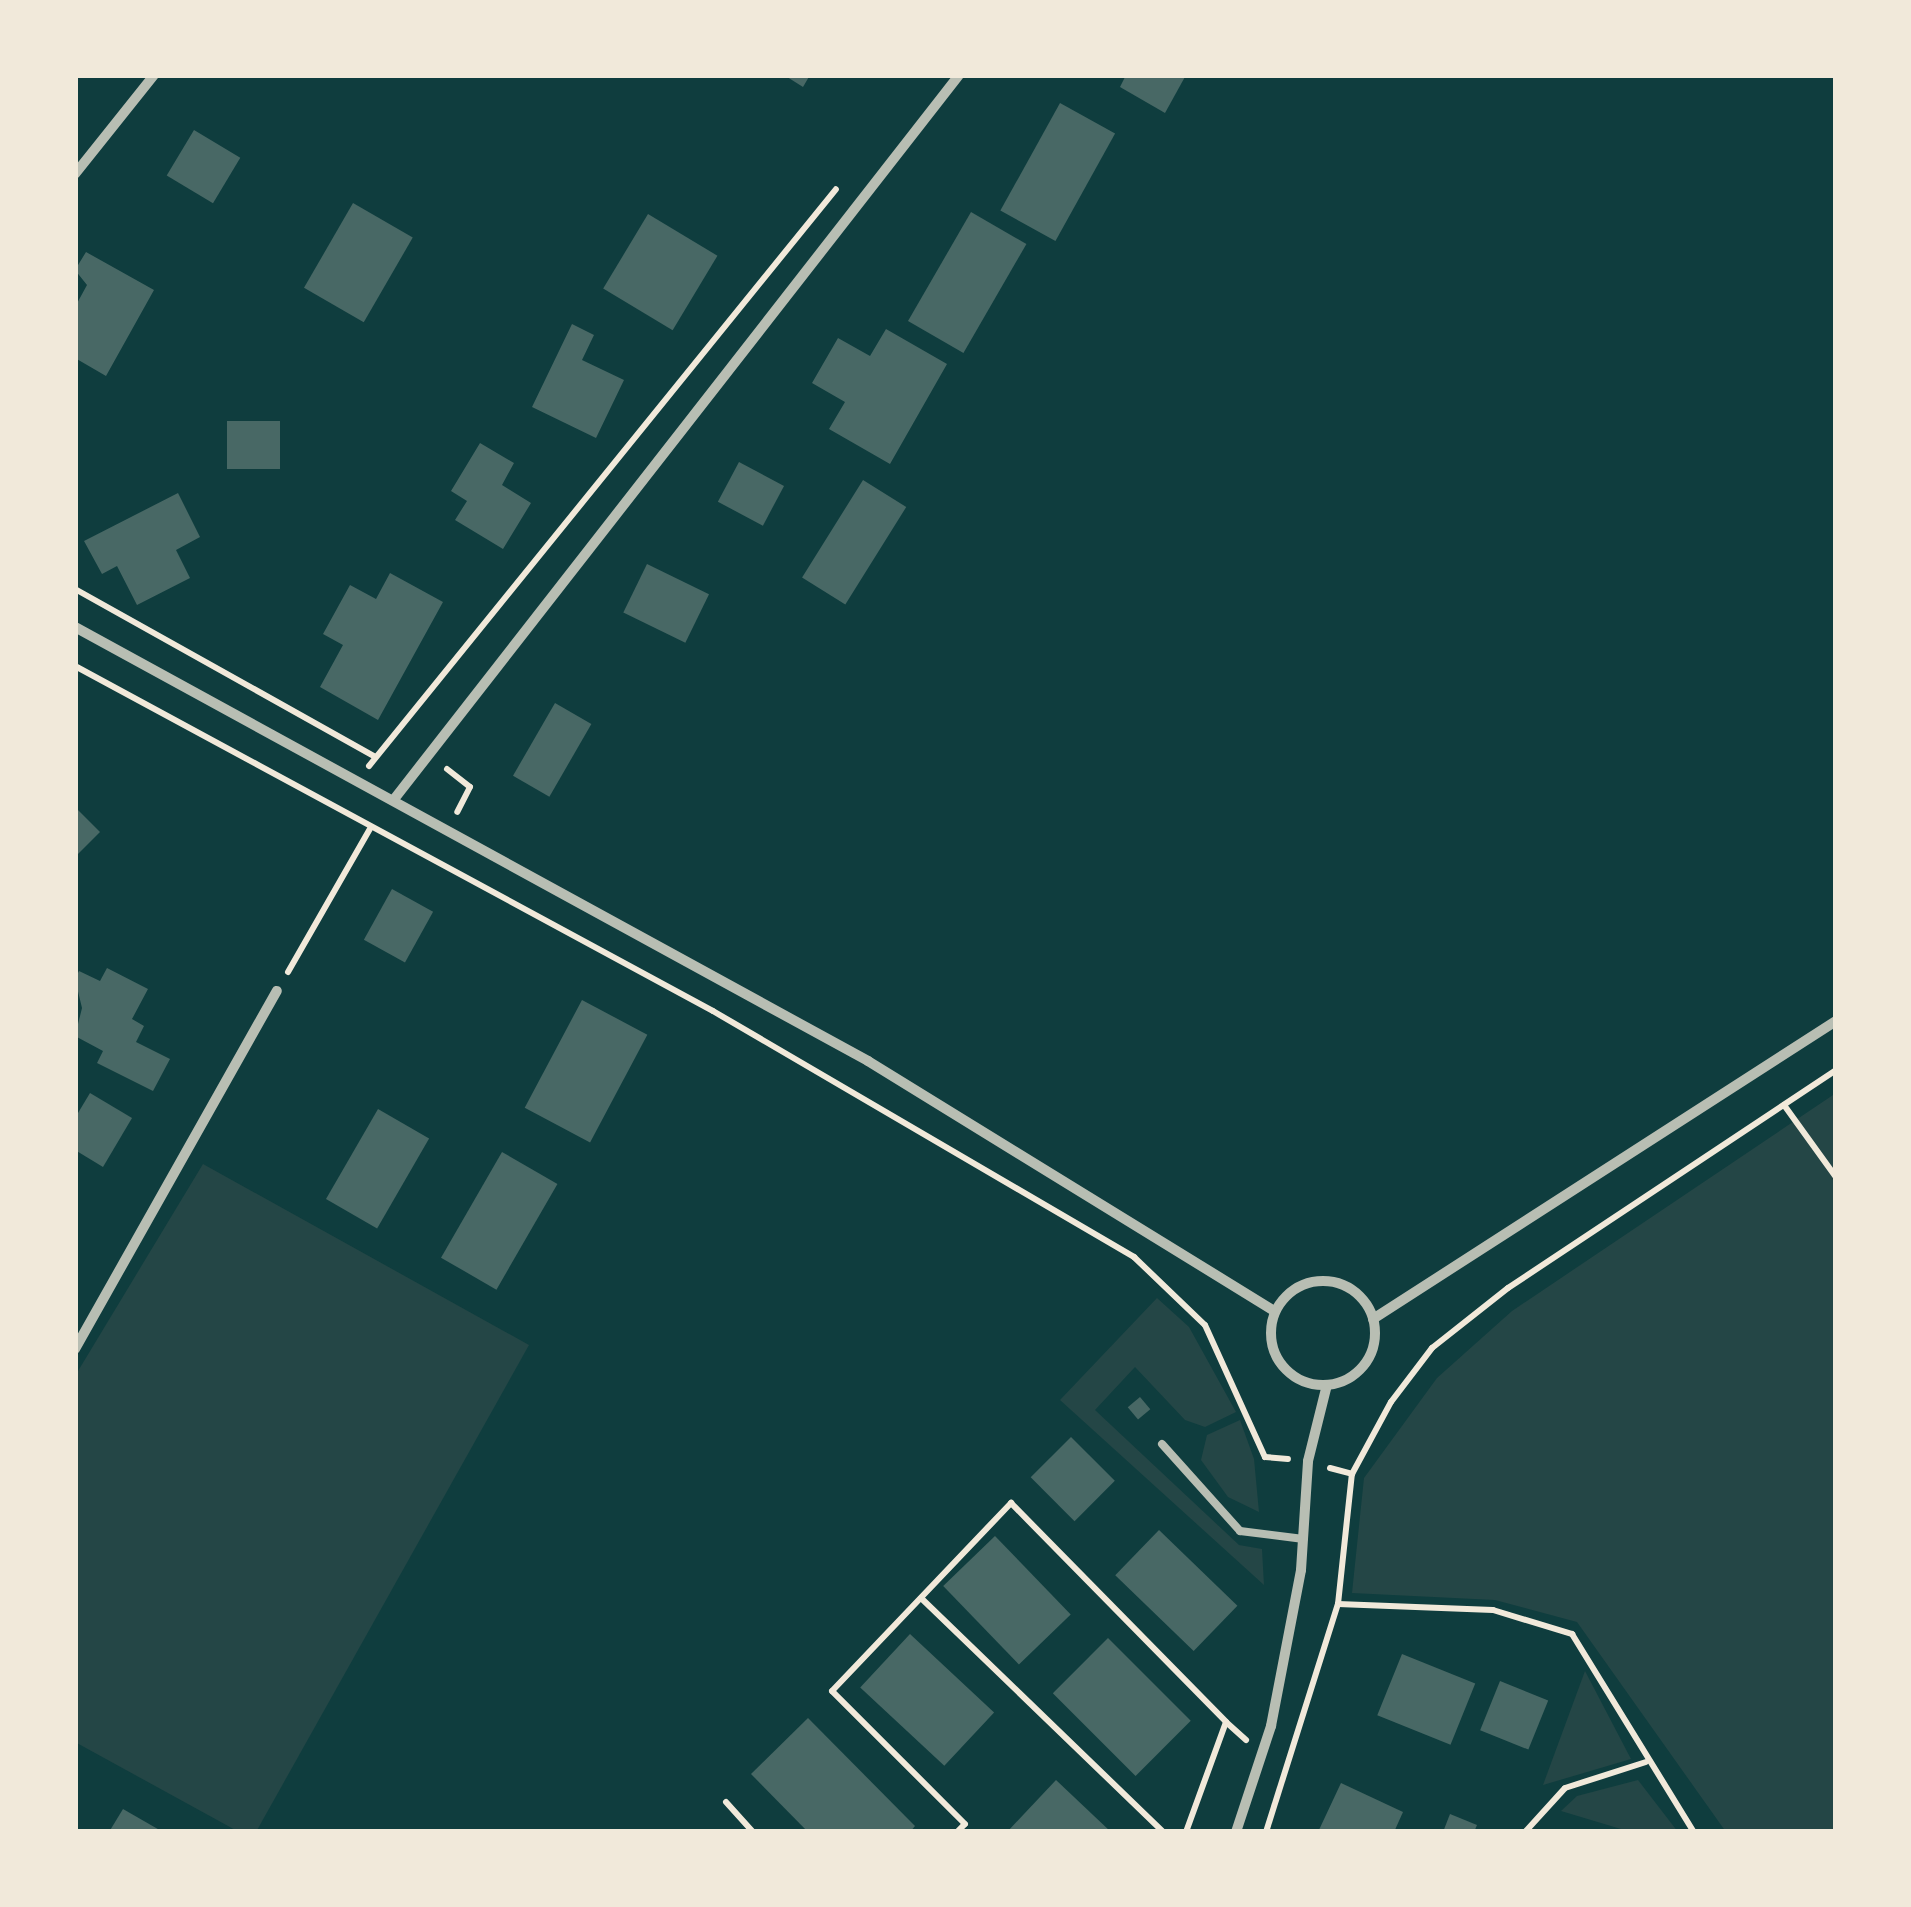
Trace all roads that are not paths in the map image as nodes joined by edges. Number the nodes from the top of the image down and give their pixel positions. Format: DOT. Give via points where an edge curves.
graph roads {
  1 [pos="154,75"];
  2 [pos="959,75"];
  3 [pos="75,174"];
  4 [pos="75,627"];
  5 [pos="395,798"];
  6 [pos="277,991"];
  7 [pos="1836,1021"];
  8 [pos="1275,1311"];
  9 [pos="1373,1318"];
  10 [pos="75,1349"];
  11 [pos="1327,1385"];
  12 [pos="1162,1444"];
  13 [pos="1303,1538"];
  14 [pos="1236,1832"];
  1 -- 3 [label="street"];
  2 -- 5 [label="street"];
  4 -- 5 [label="street"];
  5 -- 8 [label="street" via="868,1061"];
  6 -- 10 [label="street"];
  7 -- 9 [label="street"];
  8 -- 9 [label="street" via="1298,1287 1326,1281 1359,1296"];
  8 -- 11 [label="street" via="1276,1357 1287,1372"];
  9 -- 11 [label="street" via="1362,1367"];
  11 -- 13 [label="street" via="1308,1461"];
  12 -- 13 [label="lane" via="1240,1530"];
  13 -- 14 [label="street" via="1271,1726"];
}
